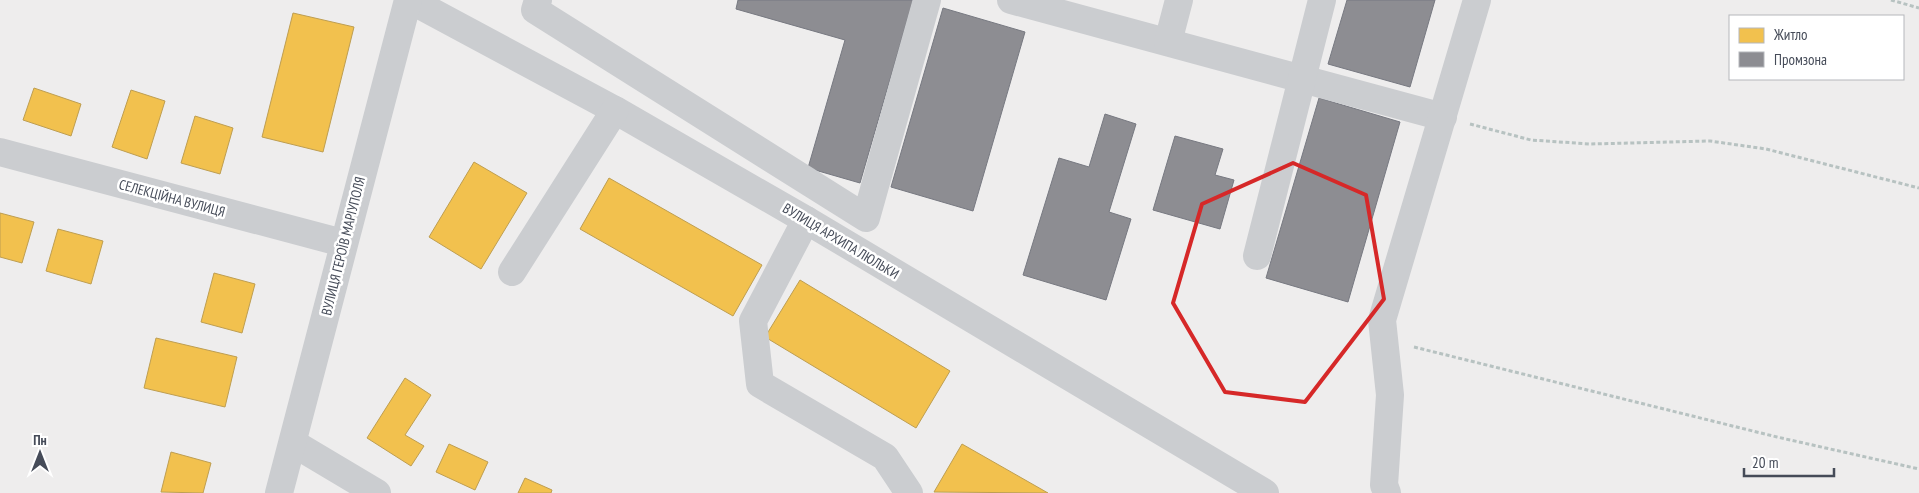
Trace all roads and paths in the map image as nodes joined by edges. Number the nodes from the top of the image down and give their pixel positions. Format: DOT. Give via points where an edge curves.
graph roads {
  1 [pos="409,0"];
  2 [pos="538,0"];
  3 [pos="927,0"];
  4 [pos="1011,0"];
  5 [pos="1179,0"];
  6 [pos="1322,0"];
  7 [pos="1477,0"];
  8 [pos="1890,0"];
  9 [pos="1919,8"];
  10 [pos="1168,42"];
  11 [pos="1303,79"];
  12 [pos="614,110"];
  13 [pos="1443,117"];
  14 [pos="0,152"];
  15 [pos="1919,188"];
  16 [pos="806,220"];
  17 [pos="343,243"];
  18 [pos="1257,256"];
  19 [pos="512,272"];
  20 [pos="1382,320"];
  21 [pos="293,443"];
  22 [pos="1919,469"];
  23 [pos="279,493"];
  24 [pos="377,493"];
  25 [pos="909,493"];
  26 [pos="1265,493"];
  27 [pos="1387,493"];
  1 -- 12 [label="street, ВУЛИЦЯ АРХИПА ЛЮЛЬКИ"];
  1 -- 17 [label="street, ВУЛИЦЯ ГЕРОЇВ МАРІУПОЛЯ"];
  2 -- 3 [label="street" via="535,10 866,218"];
  4 -- 10 [label="street"];
  5 -- 10 [label="street"];
  6 -- 11 [label="street"];
  7 -- 13 [label="street"];
  8 -- 9 [label="path"];
  10 -- 11 [label="street"];
  11 -- 13 [label="street"];
  11 -- 18 [label="street"];
  12 -- 16 [label="street, ВУЛИЦЯ АРХИПА ЛЮЛЬКИ"];
  12 -- 19 [label="street"];
  13 -- 15 [label="path" via="1531,140 1590,144 1710,141 1766,149"];
  13 -- 20 [label="street"];
  14 -- 17 [label="street, СЕЛЕКЦІЙНА ВУЛИЦЯ"];
  16 -- 25 [label="street" via="753,321 760,384 885,458"];
  16 -- 26 [label="street, ВУЛИЦЯ АРХИПА ЛЮЛЬКИ"];
  17 -- 21 [label="street, ВУЛИЦЯ ГЕРОЇВ МАРІУПОЛЯ"];
  20 -- 22 [label="path" via="1398,337 1417,348"];
  20 -- 27 [label="street" via="1390,395 1384,485"];
  21 -- 23 [label="street, ВУЛИЦЯ ГЕРОЇВ МАРІУПОЛЯ"];
  21 -- 24 [label="street"];
}
